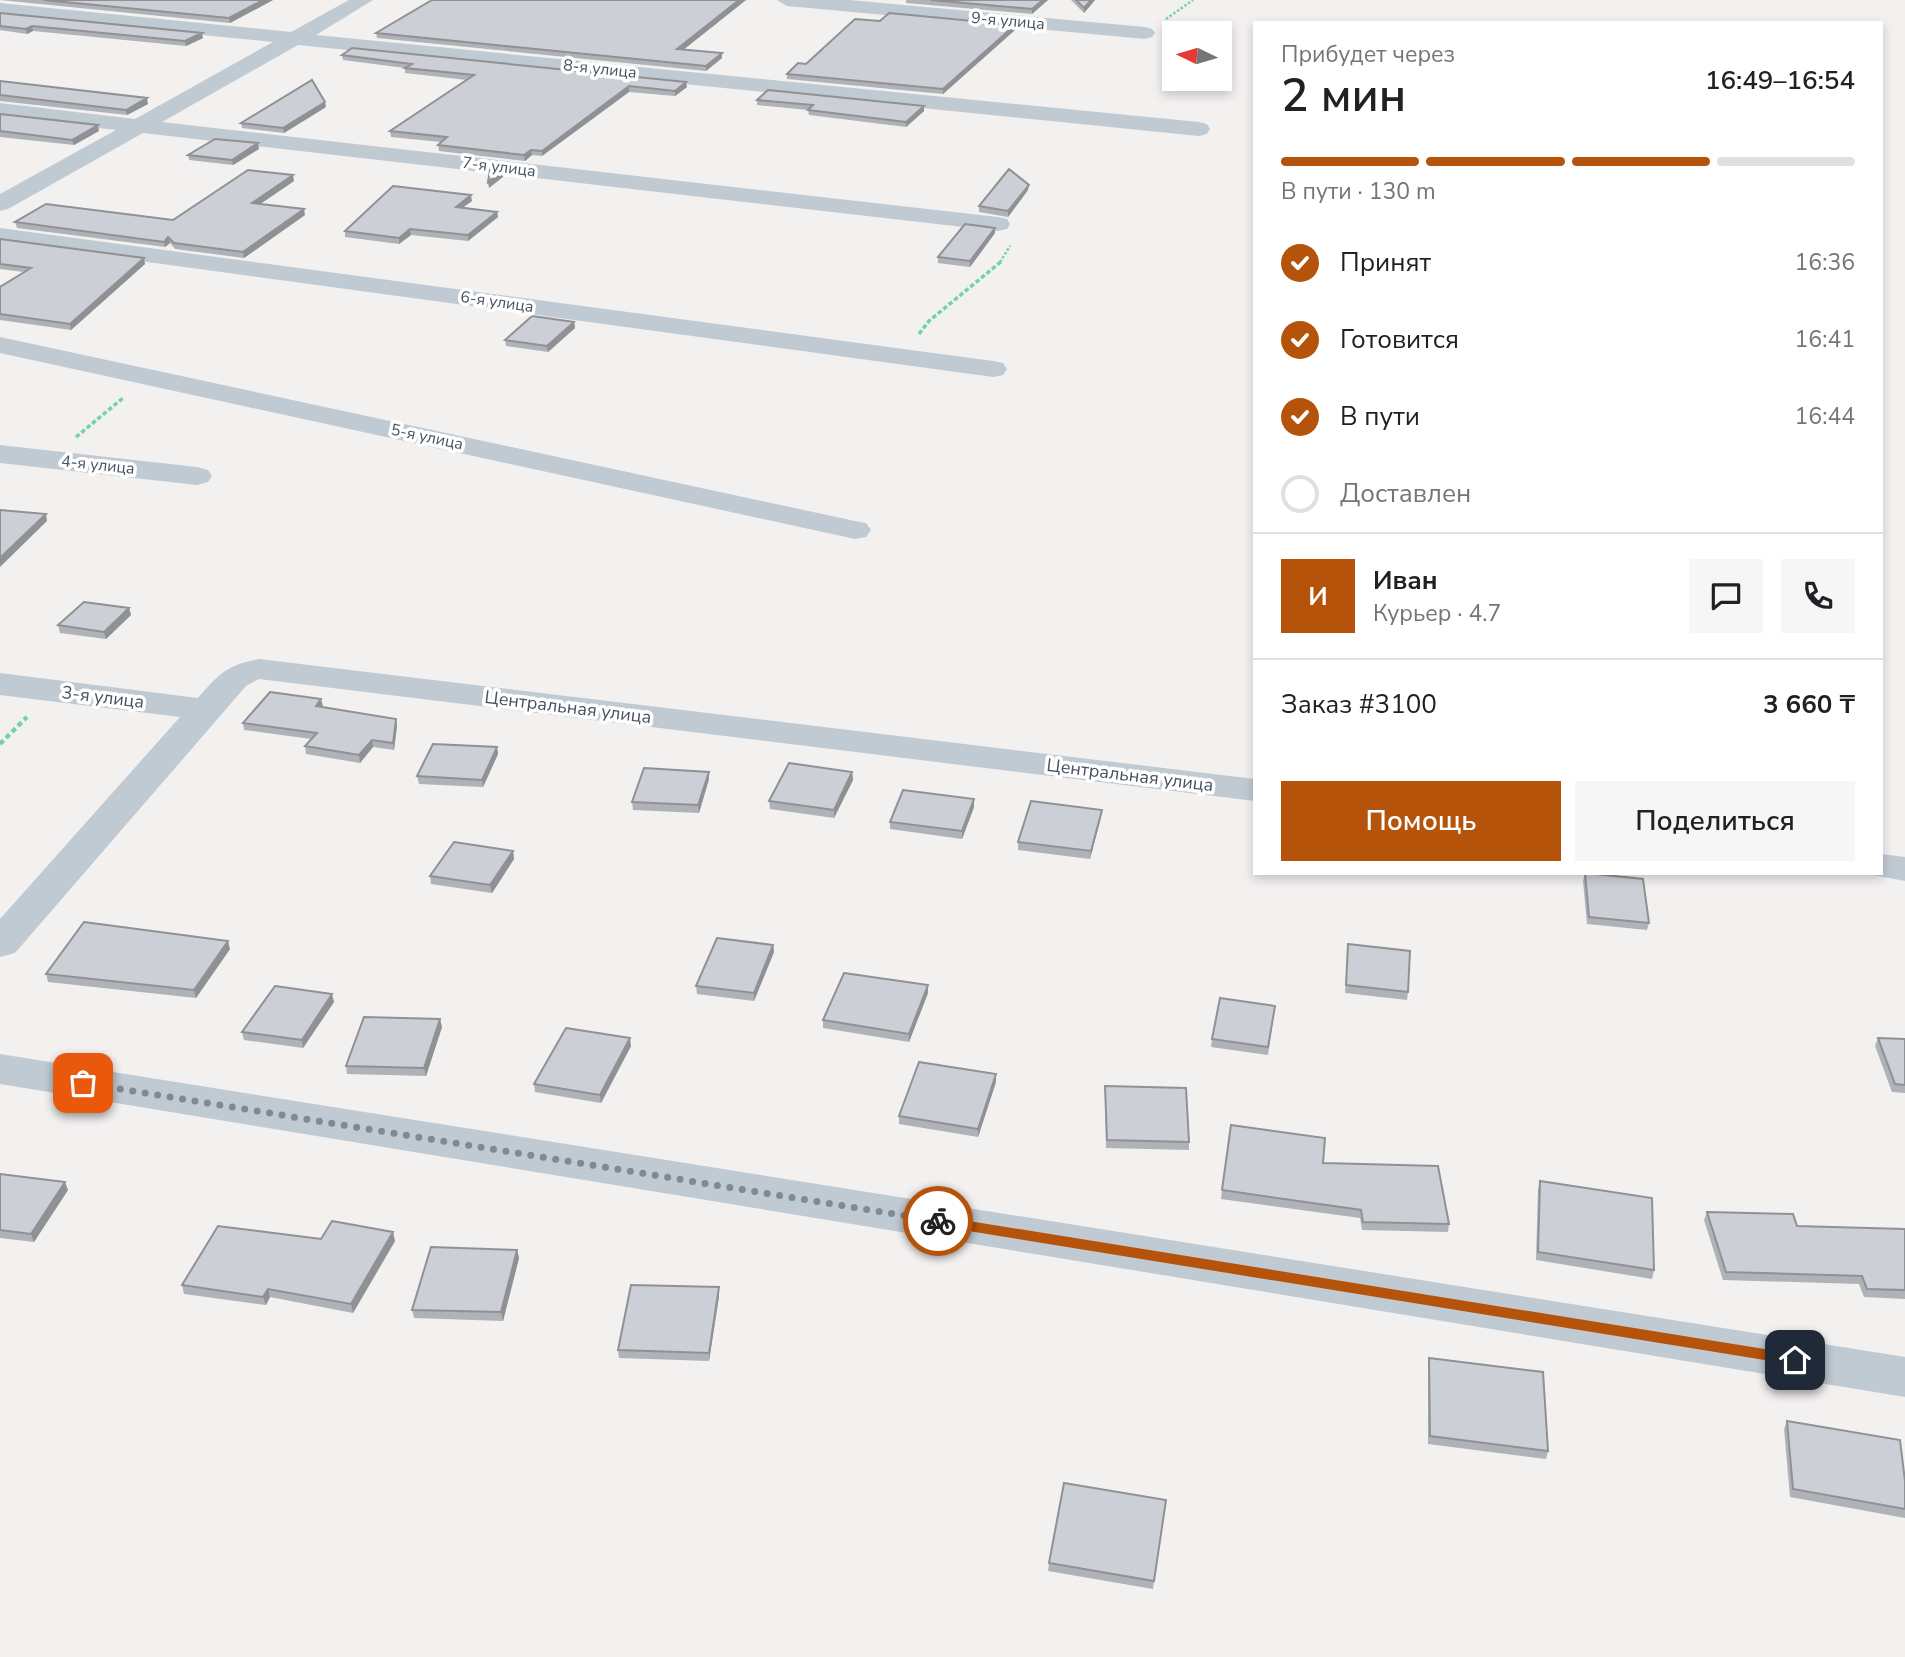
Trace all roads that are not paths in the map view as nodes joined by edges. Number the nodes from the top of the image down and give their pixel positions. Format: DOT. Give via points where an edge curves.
graph roads {
  1 [pos="363,0"];
  2 [pos="787,0"];
  3 [pos="0,9"];
  4 [pos="1145,33"];
  5 [pos="295,39"];
  6 [pos="0,110"];
  7 [pos="140,126"];
  8 [pos="1199,130"];
  9 [pos="0,204"];
  10 [pos="998,224"];
  11 [pos="0,235"];
  12 [pos="0,345"];
  13 [pos="993,369"];
  14 [pos="0,454"];
  15 [pos="197,476"];
  16 [pos="855,530"];
  17 [pos="0,684"];
  18 [pos="206,710"];
  19 [pos="1253,790"];
  20 [pos="1883,866"];
  21 [pos="1905,869"];
  22 [pos="0,944"];
  23 [pos="0,1069"];
  24 [pos="1905,1377"];
  1 -- 5 [label="street"];
  2 -- 4 [label="street, 9-я улица"];
  3 -- 5 [label="street, 8-я улица"];
  5 -- 7 [label="street"];
  5 -- 8 [label="street, 8-я улица"];
  6 -- 7 [label="street, 7-я улица"];
  7 -- 9 [label="street"];
  7 -- 10 [label="street, 7-я улица"];
  11 -- 13 [label="street, 6-я улица"];
  12 -- 16 [label="street, 5-я улица"];
  14 -- 15 [label="street, 4-я улица"];
  17 -- 18 [label="street, 3-я улица"];
  18 -- 19 [label="street, Центральная улица" via="234,678 259,669"];
  18 -- 22 [label="street, Центральная улица"];
  20 -- 21 [label="street"];
  23 -- 24 [label="street"];
}
